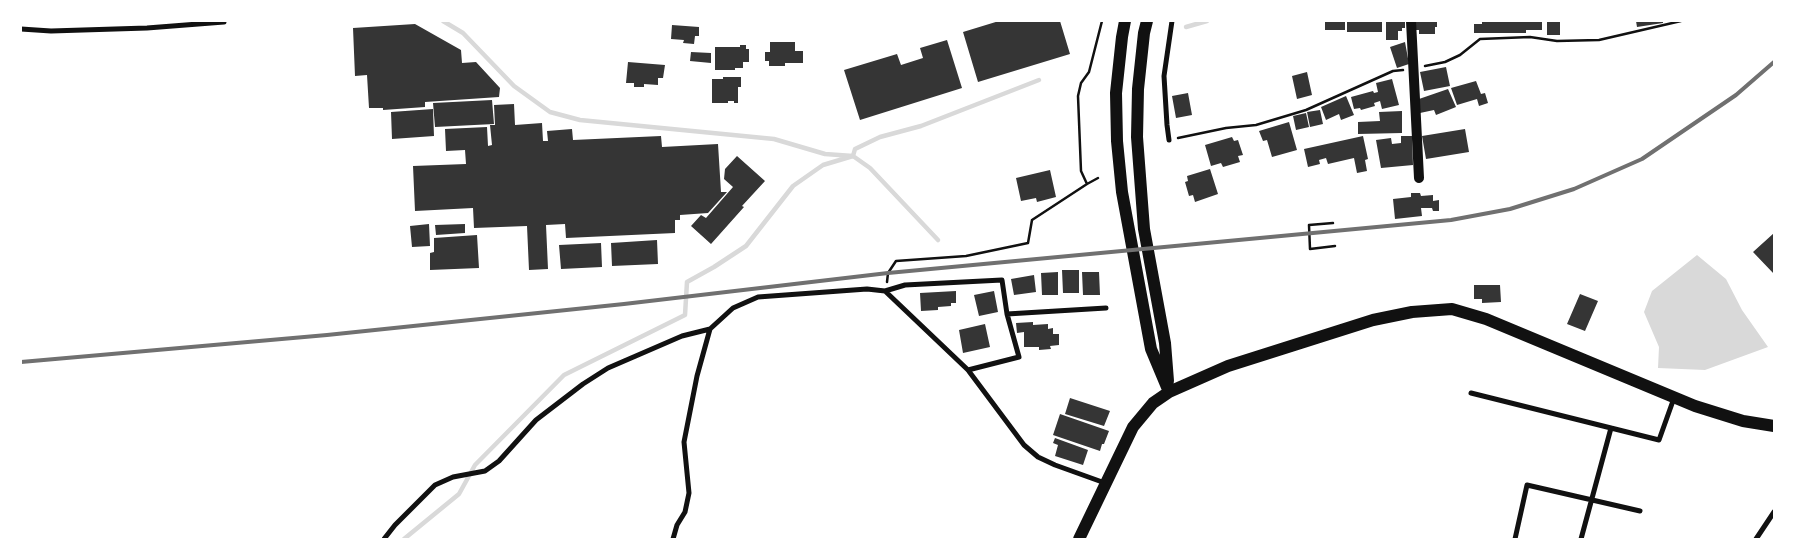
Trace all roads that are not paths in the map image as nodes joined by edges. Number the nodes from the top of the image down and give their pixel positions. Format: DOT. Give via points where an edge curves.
graph roads {
  1 [pos="1125,21"];
  2 [pos="1147,21"];
  3 [pos="1172,21"];
  4 [pos="1411,21"];
  5 [pos="224,22"];
  6 [pos="21,29"];
  7 [pos="1169,140"];
  8 [pos="1419,178"];
  9 [pos="885,291"];
  10 [pos="1106,308"];
  11 [pos="1007,314"];
  12 [pos="710,329"];
  13 [pos="968,370"];
  14 [pos="1170,392"];
  15 [pos="1471,392"];
  16 [pos="1674,398"];
  17 [pos="1774,426"];
  18 [pos="1612,428"];
  19 [pos="1106,483"];
  20 [pos="1592,500"];
  21 [pos="1640,511"];
  22 [pos="1774,512"];
  23 [pos="384,539"];
  24 [pos="673,539"];
  25 [pos="1079,539"];
  26 [pos="1515,539"];
  27 [pos="1581,539"];
  28 [pos="1756,539"];
  1 -- 14 [label="main road" via="1116,93 1119,158 1128,233 1151,349"];
  2 -- 14 [label="main road" via="1138,89 1137,137 1144,229 1165,343"];
  3 -- 7 [label="street" via="1164,76"];
  4 -- 8 [label="main road"];
  5 -- 6 [label="street" via="147,28"];
  9 -- 11 [label="street" via="905,285 1002,280"];
  9 -- 12 [label="street" via="867,289 758,297 733,308"];
  9 -- 13 [label="street"];
  10 -- 11 [label="street"];
  11 -- 13 [label="street" via="1019,357"];
  12 -- 23 [label="street" via="682,336 608,368 583,384 536,420 499,461 485,471 453,477 435,485"];
  12 -- 24 [label="street" via="684,442 688,493"];
  13 -- 19 [label="street" via="1024,445 1038,457"];
  14 -- 16 [label="main road" via="1228,366 1373,320 1412,312 1452,310 1486,319"];
  14 -- 19 [label="main road" via="1153,404 1133,427"];
  15 -- 18 [label="street"];
  16 -- 17 [label="main road" via="1743,421"];
  16 -- 18 [label="street" via="1659,440"];
  18 -- 20 [label="street"];
  19 -- 25 [label="main road"];
  20 -- 21 [label="street"];
  20 -- 26 [label="street" via="1528,485"];
  20 -- 27 [label="street"];
  22 -- 28 [label="street"];
}
